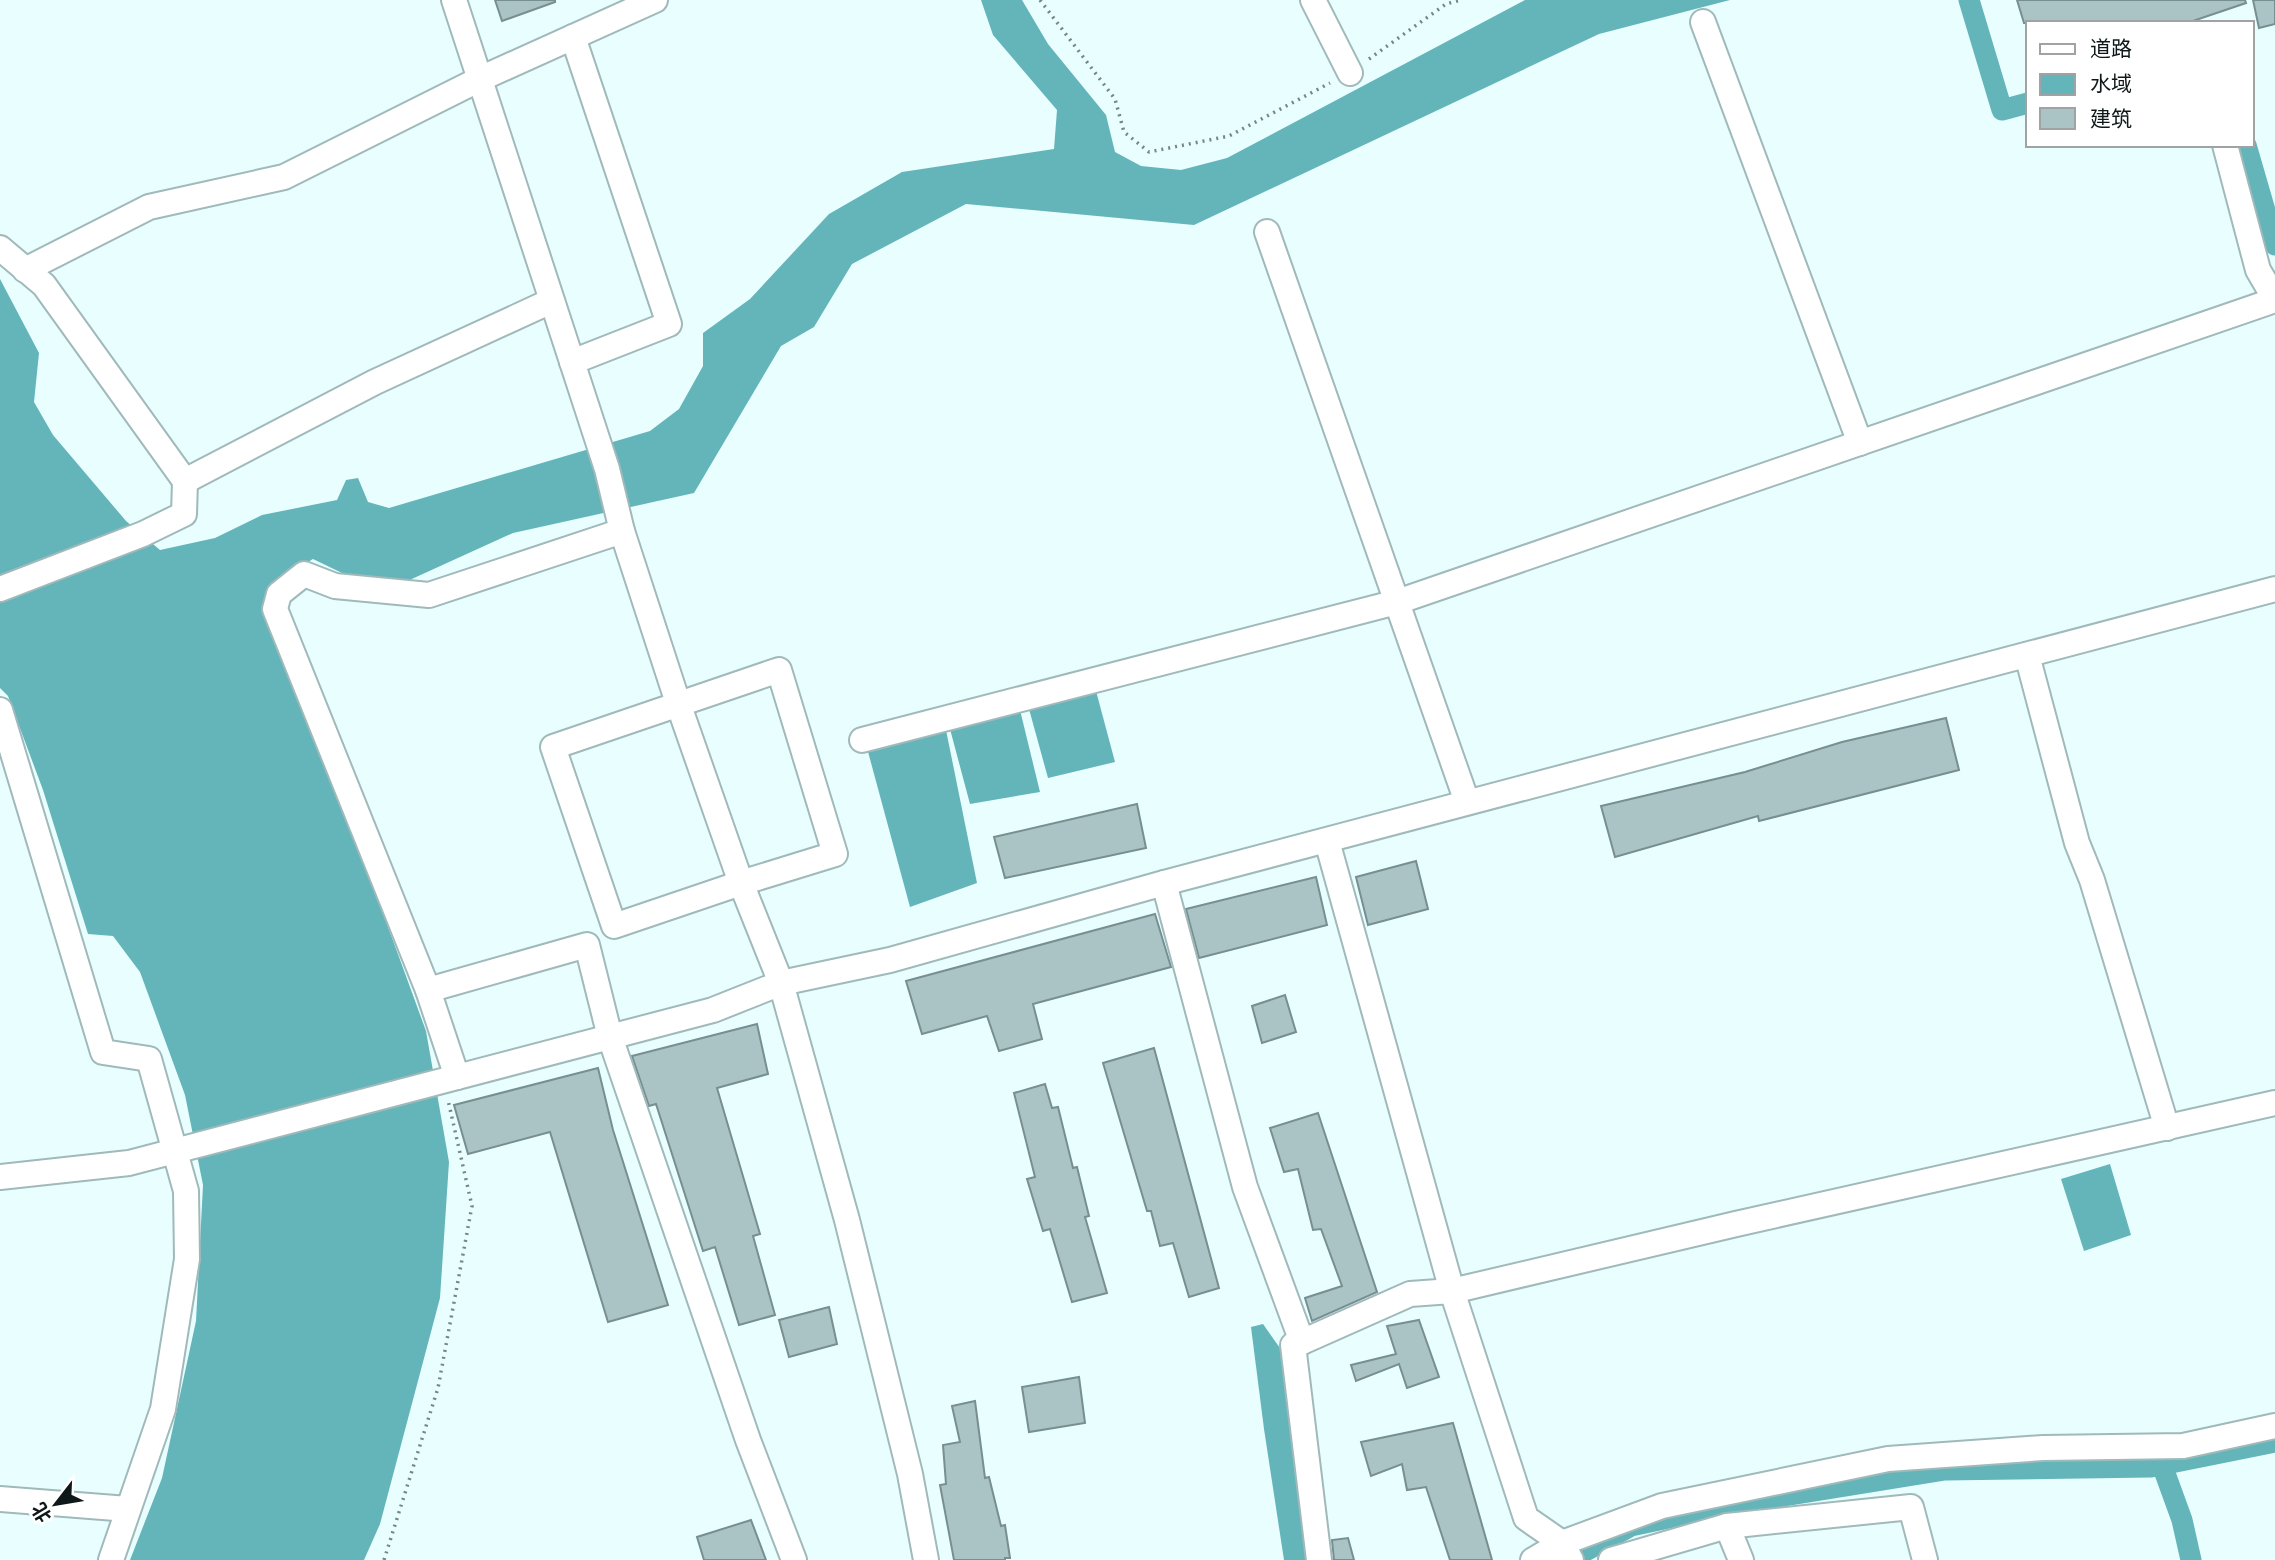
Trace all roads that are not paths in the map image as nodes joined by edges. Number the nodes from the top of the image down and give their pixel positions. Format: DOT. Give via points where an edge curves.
graph roads {
  1 [pos="454,0"];
  2 [pos="655,0"];
  3 [pos="1313,0"];
  4 [pos="1703,22"];
  5 [pos="573,37"];
  6 [pos="1350,73"];
  7 [pos="480,79"];
  8 [pos="2226,147"];
  9 [pos="1267,232"];
  10 [pos="0,248"];
  11 [pos="25,270"];
  12 [pos="2275,300"];
  13 [pos="551,301"];
  14 [pos="572,362"];
  15 [pos="1860,443"];
  16 [pos="185,481"];
  17 [pos="622,531"];
  18 [pos="0,589"];
  19 [pos="2275,589"];
  20 [pos="1397,602"];
  21 [pos="2027,655"];
  22 [pos="678,704"];
  23 [pos="0,710"];
  24 [pos="862,740"];
  25 [pos="1467,802"];
  26 [pos="1327,841"];
  27 [pos="741,883"];
  28 [pos="1164,883"];
  29 [pos="614,926"];
  30 [pos="587,945"];
  31 [pos="781,984"];
  32 [pos="428,990"];
  33 [pos="610,1037"];
  34 [pos="450,1079"];
  35 [pos="2275,1103"];
  36 [pos="2166,1128"];
  37 [pos="174,1151"];
  38 [pos="0,1177"];
  39 [pos="1452,1292"];
  40 [pos="1302,1342"];
  41 [pos="2275,1426"];
  42 [pos="0,1499"];
  43 [pos="128,1509"];
  44 [pos="1727,1526"];
  45 [pos="1566,1552"];
  46 [pos="111,1560"];
  47 [pos="794,1560"];
  48 [pos="926,1560"];
  49 [pos="1319,1560"];
  50 [pos="1533,1560"];
  51 [pos="1611,1560"];
  52 [pos="1741,1560"];
  53 [pos="1925,1560"];
  1 -- 7 [label="street"];
  2 -- 5 [label="street"];
  3 -- 6 [label="street"];
  4 -- 15 [label="street"];
  5 -- 7 [label="street"];
  5 -- 14 [label="street" via="669,324"];
  7 -- 11 [label="street" via="284,177 149,207"];
  7 -- 13 [label="street"];
  8 -- 12 [label="street" via="2258,270"];
  9 -- 20 [label="street"];
  10 -- 11 [label="street"];
  11 -- 16 [label="street" via="44,285"];
  12 -- 15 [label="street"];
  13 -- 14 [label="street"];
  13 -- 16 [label="street" via="375,382"];
  14 -- 17 [label="street"];
  15 -- 20 [label="street"];
  16 -- 18 [label="street" via="184,514"];
  17 -- 22 [label="street"];
  17 -- 32 [label="street" via="429,596 335,586 304,574 279,594 275,609"];
  19 -- 21 [label="street"];
  20 -- 24 [label="street"];
  20 -- 25 [label="street"];
  21 -- 25 [label="street"];
  21 -- 36 [label="street" via="2077,843"];
  22 -- 27 [label="street"];
  22 -- 27 [label="street" via="779,670 835,854"];
  22 -- 29 [label="street" via="553,747"];
  23 -- 37 [label="street" via="103,1052 149,1059"];
  25 -- 26 [label="street"];
  26 -- 28 [label="street"];
  26 -- 39 [label="street"];
  27 -- 29 [label="street"];
  27 -- 31 [label="street"];
  28 -- 31 [label="street" via="890,960"];
  28 -- 40 [label="street" via="1245,1187"];
  29 -- 30 [label="street"];
  30 -- 32 [label="street"];
  30 -- 33 [label="street"];
  31 -- 33 [label="street" via="713,1010"];
  31 -- 48 [label="street" via="847,1220 910,1474"];
  32 -- 34 [label="street"];
  33 -- 34 [label="street"];
  33 -- 47 [label="street" via="748,1440"];
  34 -- 37 [label="street"];
  35 -- 36 [label="street"];
  36 -- 39 [label="street"];
  37 -- 38 [label="street" via="129,1163"];
  37 -- 43 [label="street" via="186,1191 187,1259 163,1409"];
  39 -- 40 [label="street" via="1410,1294"];
  39 -- 45 [label="street" via="1526,1518"];
  40 -- 49 [label="street" via="1293,1345"];
  41 -- 45 [label="street" via="2183,1446 2043,1448 1888,1460 1662,1506"];
  42 -- 43 [label="street"];
  43 -- 46 [label="street"];
  44 -- 51 [label="street"];
  44 -- 52 [label="street"];
  44 -- 53 [label="street" via="1911,1507"];
  45 -- 50 [label="street"];
}
